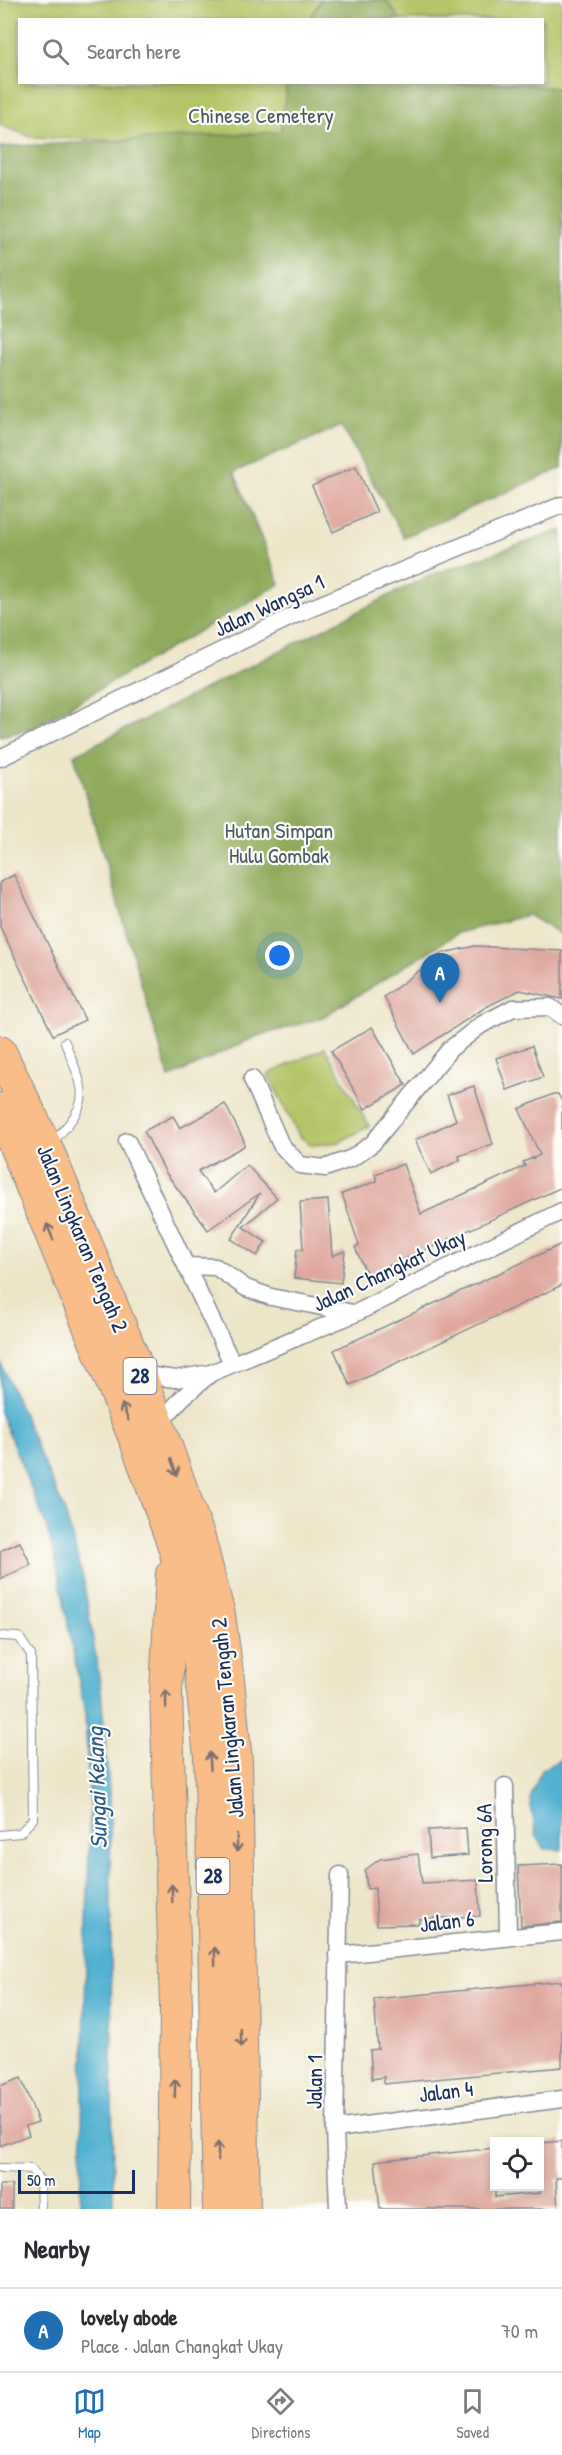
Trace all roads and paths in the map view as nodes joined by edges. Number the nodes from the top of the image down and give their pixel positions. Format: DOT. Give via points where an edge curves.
graph roads {
  1 [pos="562,506"];
  2 [pos="0,758"];
  3 [pos="562,1016"];
  4 [pos="65,1042"];
  5 [pos="0,1052"];
  6 [pos="252,1079"];
  7 [pos="0,1109"];
  8 [pos="127,1142"];
  9 [pos="47,1149"];
  10 [pos="562,1211"];
  11 [pos="187,1266"];
  12 [pos="354,1314"];
  13 [pos="232,1363"];
  14 [pos="211,1373"];
  15 [pos="140,1374"];
  16 [pos="158,1425"];
  17 [pos="174,1546"];
  18 [pos="0,1636"];
  19 [pos="505,1786"];
  20 [pos="0,1834"];
  21 [pos="340,1875"];
  22 [pos="562,1932"];
  23 [pos="508,1936"];
  24 [pos="338,1955"];
  25 [pos="562,2099"];
  26 [pos="335,2129"];
  27 [pos="0,2168"];
  28 [pos="40,2209"];
  29 [pos="174,2209"];
  30 [pos="219,2209"];
  31 [pos="244,2209"];
  32 [pos="338,2209"];
  1 -- 2 [label="street, Jalan Wangsa 1" via="297,614"];
  3 -- 6 [label="street" via="550,1007 513,1008 481,1025 450,1050 373,1143 352,1158 325,1168 300,1165 281,1145"];
  4 -- 9 [label="lane" via="83,1089 82,1101 72,1122"];
  5 -- 9 [label="highway, Jalan Lingkaran Tengah 2 / 28"];
  17 -- 7 [label="highway, Jalan Lingkaran Tengah 2 / 28, one-way" via="136,1441"];
  8 -- 11 [label="street"];
  9 -- 15 [label="highway, Jalan Lingkaran Tengah 2 / 28"];
  10 -- 12 [label="street, Jalan Changkat Ukay"];
  11 -- 12 [label="street" via="216,1268 246,1288 271,1297"];
  11 -- 13 [label="street"];
  12 -- 13 [label="street, Jalan Changkat Ukay"];
  13 -- 14 [label="street, Jalan Changkat Ukay"];
  14 -- 15 [label="street, Jalan Changkat Ukay" via="175,1379"];
  14 -- 16 [label="street, Jalan Changkat Ukay"];
  15 -- 16 [label="highway, Jalan Lingkaran Tengah 2 / 28"];
  16 -- 31 [label="highway, Jalan Lingkaran Tengah 2 / 28, one-way" via="199,1538 219,1615 228,1680 236,1762"];
  29 -- 17 [label="highway, one-way" via="176,2006 166,1692"];
  30 -- 17 [label="highway, Jalan Lingkaran Tengah 2 / 28, one-way" via="210,1756 196,1628"];
  18 -- 20 [label="lane" via="19,1637 31,1655 33,1819 20,1833"];
  19 -- 23 [label="street, Lorong 6A"];
  21 -- 24 [label="street, Jalan 1"];
  22 -- 23 [label="street, Jalan 6"];
  23 -- 24 [label="street, Jalan 6"];
  24 -- 26 [label="street, Jalan 1"];
  25 -- 26 [label="street, Jalan 4"];
  26 -- 32 [label="street, Jalan 1"];
  27 -- 28 [label="lane" via="31,2169 40,2181"];
}
